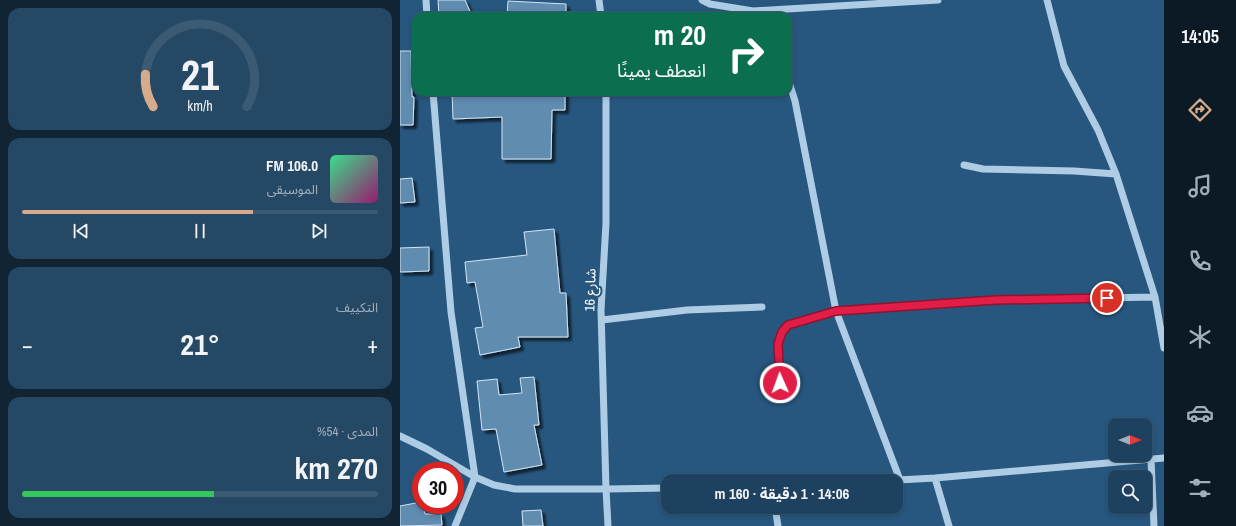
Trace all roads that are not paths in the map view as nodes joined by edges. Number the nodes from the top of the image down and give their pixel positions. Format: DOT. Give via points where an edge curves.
graph roads {
  1 [pos="426,0"];
  2 [pos="599,0"];
  3 [pos="702,0"];
  4 [pos="931,0"];
  5 [pos="938,0"];
  6 [pos="1047,0"];
  7 [pos="427,12"];
  8 [pos="600,12"];
  9 [pos="745,12"];
  10 [pos="779,12"];
  11 [pos="792,92"];
  12 [pos="434,96"];
  13 [pos="606,96"];
  14 [pos="964,165"];
  15 [pos="1116,174"];
  16 [pos="1155,296"];
  17 [pos="762,307"];
  18 [pos="836,311"];
  19 [pos="602,320"];
  20 [pos="1164,348"];
  21 [pos="780,383"];
  22 [pos="400,436"];
  23 [pos="1164,458"];
  24 [pos="1152,460"];
  25 [pos="1128,462"];
  26 [pos="898,474"];
  27 [pos="475,477"];
  28 [pos="934,478"];
  29 [pos="903,480"];
  30 [pos="661,488"];
  31 [pos="606,489"];
  32 [pos="776,514"];
  33 [pos="456,526"];
  34 [pos="608,526"];
  35 [pos="778,526"];
  36 [pos="949,526"];
  37 [pos="1154,526"];
  1 -- 7 [label="street"];
  2 -- 8 [label="street"];
  3 -- 9 [label="street"];
  4 -- 5 [label="street"];
  4 -- 10 [label="street"];
  6 -- 15 [label="street" via="1064,66 1098,130"];
  11 -- 18 [label="street"];
  12 -- 27 [label="street" via="451,312"];
  13 -- 19 [label="street, شارع 16" via="606,223"];
  14 -- 15 [label="street" via="983,169"];
  15 -- 16 [label="street"];
  16 -- 18 [label="street" via="996,300"];
  16 -- 20 [label="street"];
  17 -- 19 [label="street" via="687,310"];
  18 -- 21 [label="street" via="788,325 782,332 778,344"];
  18 -- 26 [label="street"];
  19 -- 31 [label="street, شارع 16"];
  22 -- 27 [label="street"];
  23 -- 24 [label="street"];
  24 -- 37 [label="street"];
  25 -- 28 [label="street"];
  27 -- 31 [label="street" via="494,485 515,489"];
  27 -- 33 [label="street"];
  28 -- 29 [label="street"];
  28 -- 36 [label="street"];
  30 -- 31 [label="street"];
  31 -- 34 [label="street, شارع 16"];
  32 -- 35 [label="street"];
}
